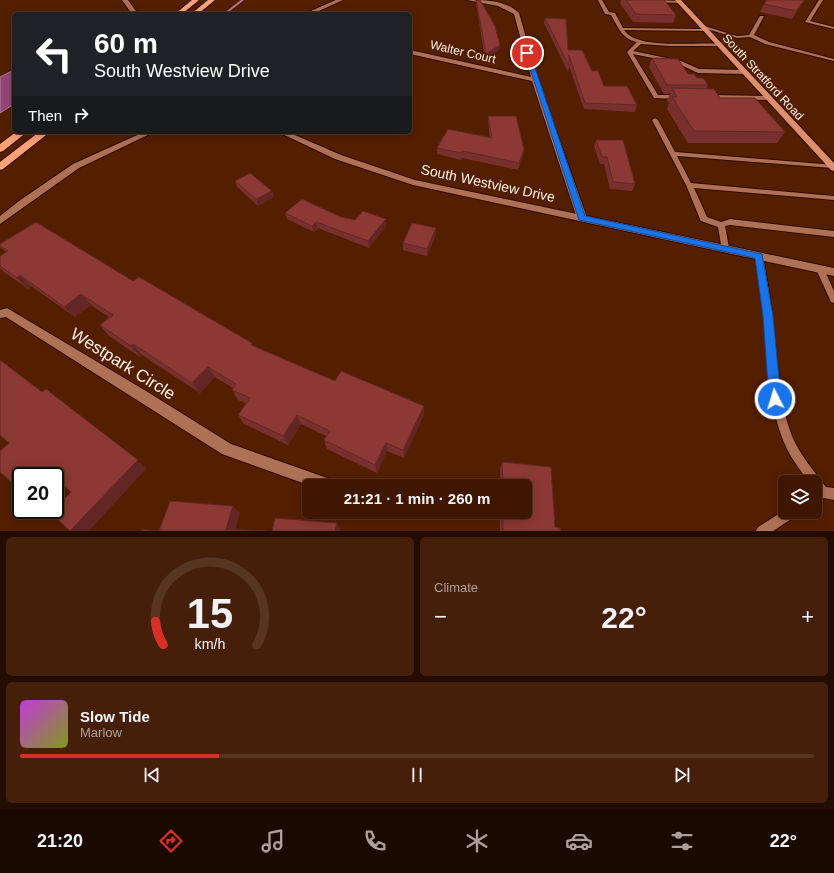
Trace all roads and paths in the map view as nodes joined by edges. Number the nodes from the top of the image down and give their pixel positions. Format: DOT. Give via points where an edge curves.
graph roads {
  1 [pos="125,0"];
  2 [pos="196,0"];
  3 [pos="212,0"];
  4 [pos="340,0"];
  5 [pos="470,0"];
  6 [pos="600,0"];
  7 [pos="821,0"];
  8 [pos="647,1"];
  9 [pos="679,1"];
  10 [pos="134,12"];
  11 [pos="181,12"];
  12 [pos="197,12"];
  13 [pos="312,12"];
  14 [pos="762,17"];
  15 [pos="703,28"];
  16 [pos="834,28"];
  17 [pos="622,29"];
  18 [pos="750,36"];
  19 [pos="737,37"];
  20 [pos="728,40"];
  21 [pos="718,41"];
  22 [pos="640,42"];
  23 [pos="412,52"];
  24 [pos="629,52"];
  25 [pos="834,60"];
  26 [pos="698,71"];
  27 [pos="744,72"];
  28 [pos="702,78"];
  29 [pos="535,80"];
  30 [pos="711,90"];
  31 [pos="686,97"];
  32 [pos="701,97"];
  33 [pos="716,97"];
  34 [pos="768,98"];
  35 [pos="655,120"];
  36 [pos="19,134"];
  37 [pos="42,134"];
  38 [pos="146,134"];
  39 [pos="286,134"];
  40 [pos="0,149"];
  41 [pos="674,154"];
  42 [pos="0,167"];
  43 [pos="833,167"];
  44 [pos="689,185"];
  45 [pos="834,198"];
  46 [pos="582,218"];
  47 [pos="0,221"];
  48 [pos="721,226"];
  49 [pos="834,234"];
  50 [pos="725,248"];
  51 [pos="759,256"];
  52 [pos="820,269"];
  53 [pos="834,272"];
  54 [pos="834,300"];
  55 [pos="0,314"];
  56 [pos="311,479"];
  57 [pos="824,494"];
  58 [pos="781,519"];
  59 [pos="762,531"];
  1 -- 10 [label="street"];
  2 -- 11 [label="highway"];
  3 -- 12 [label="highway"];
  4 -- 13 [label="street"];
  5 -- 29 [label="street" via="494,4 516,13"];
  6 -- 17 [label="lane" via="607,13 613,14"];
  7 -- 16 [label="lane" via="807,22"];
  8 -- 9 [label="lane"];
  9 -- 15 [label="main road, South Stratford Road"];
  14 -- 18 [label="lane"];
  15 -- 17 [label="lane"];
  15 -- 19 [label="lane"];
  15 -- 21 [label="main road, South Stratford Road"];
  17 -- 22 [label="lane" via="626,36"];
  18 -- 19 [label="lane"];
  18 -- 25 [label="lane" via="767,43"];
  19 -- 20 [label="lane" via="736,40"];
  21 -- 22 [label="lane" via="653,44"];
  21 -- 27 [label="main road, South Stratford Road"];
  22 -- 24 [label="lane"];
  23 -- 29 [label="street, Walter Court"];
  24 -- 26 [label="lane" via="679,62"];
  24 -- 31 [label="lane" via="656,97"];
  26 -- 27 [label="lane"];
  26 -- 28 [label="lane"];
  27 -- 34 [label="main road, South Stratford Road"];
  29 -- 46 [label="street"];
  30 -- 33 [label="lane"];
  32 -- 33 [label="lane"];
  33 -- 34 [label="lane"];
  34 -- 43 [label="main road, South Stratford Road"];
  35 -- 41 [label="lane"];
  36 -- 40 [label="highway"];
  37 -- 42 [label="highway"];
  38 -- 47 [label="street" via="76,166"];
  39 -- 46 [label="street, South Westview Drive" via="338,157 413,182"];
  41 -- 43 [label="lane"];
  41 -- 44 [label="lane"];
  44 -- 45 [label="lane"];
  44 -- 48 [label="lane" via="704,219"];
  46 -- 50 [label="street, South Westview Drive"];
  48 -- 49 [label="lane" via="730,222"];
  48 -- 50 [label="lane"];
  50 -- 51 [label="street, South Westview Drive"];
  51 -- 52 [label="street, South Westview Drive"];
  51 -- 57 [label="lane" via="768,316 775,399 788,440"];
  52 -- 53 [label="street, South Westview Drive"];
  52 -- 54 [label="lane"];
  55 -- 56 [label="street, Westpark Circle" via="7,312 227,449"];
  58 -- 59 [label="lane"];
}
